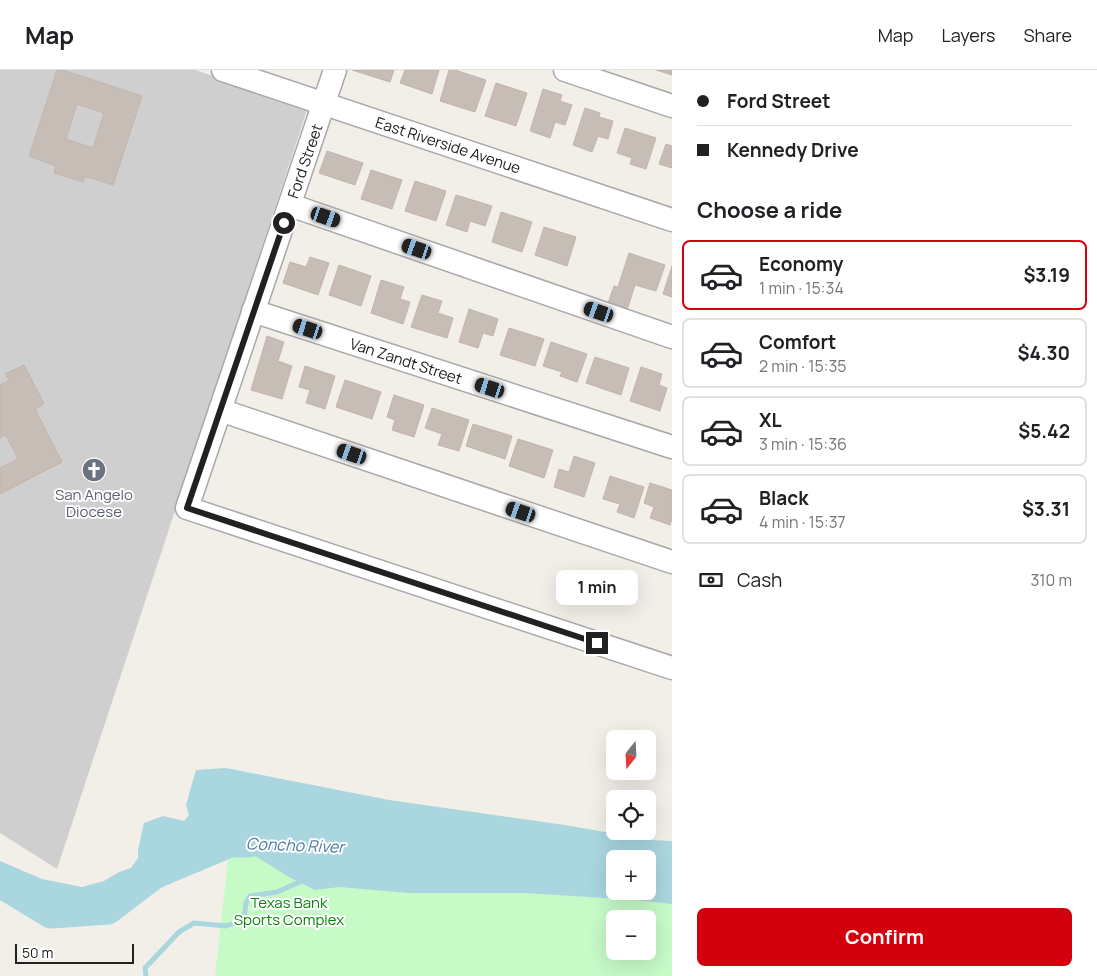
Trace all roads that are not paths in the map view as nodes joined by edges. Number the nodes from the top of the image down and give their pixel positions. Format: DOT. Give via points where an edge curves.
graph roads {
  1 [pos="223,70"];
  2 [pos="335,70"];
  3 [pos="565,70"];
  4 [pos="324,104"];
  5 [pos="672,106"];
  6 [pos="290,205"];
  7 [pos="672,220"];
  8 [pos="253,311"];
  9 [pos="672,337"];
  10 [pos="220,410"];
  11 [pos="672,448"];
  12 [pos="672,562"];
  13 [pos="672,668"];
  1 -- 4 [label="street, East Riverside Avenue"];
  2 -- 4 [label="street, Ford Street"];
  3 -- 5 [label="street"];
  4 -- 6 [label="street, Ford Street"];
  4 -- 7 [label="street, East Riverside Avenue"];
  6 -- 8 [label="street, Ford Street"];
  6 -- 9 [label="street"];
  8 -- 10 [label="street, Ford Street"];
  8 -- 11 [label="street, Van Zandt Street"];
  10 -- 12 [label="street"];
  10 -- 13 [label="street, Ford Street" via="187,508"];
}
